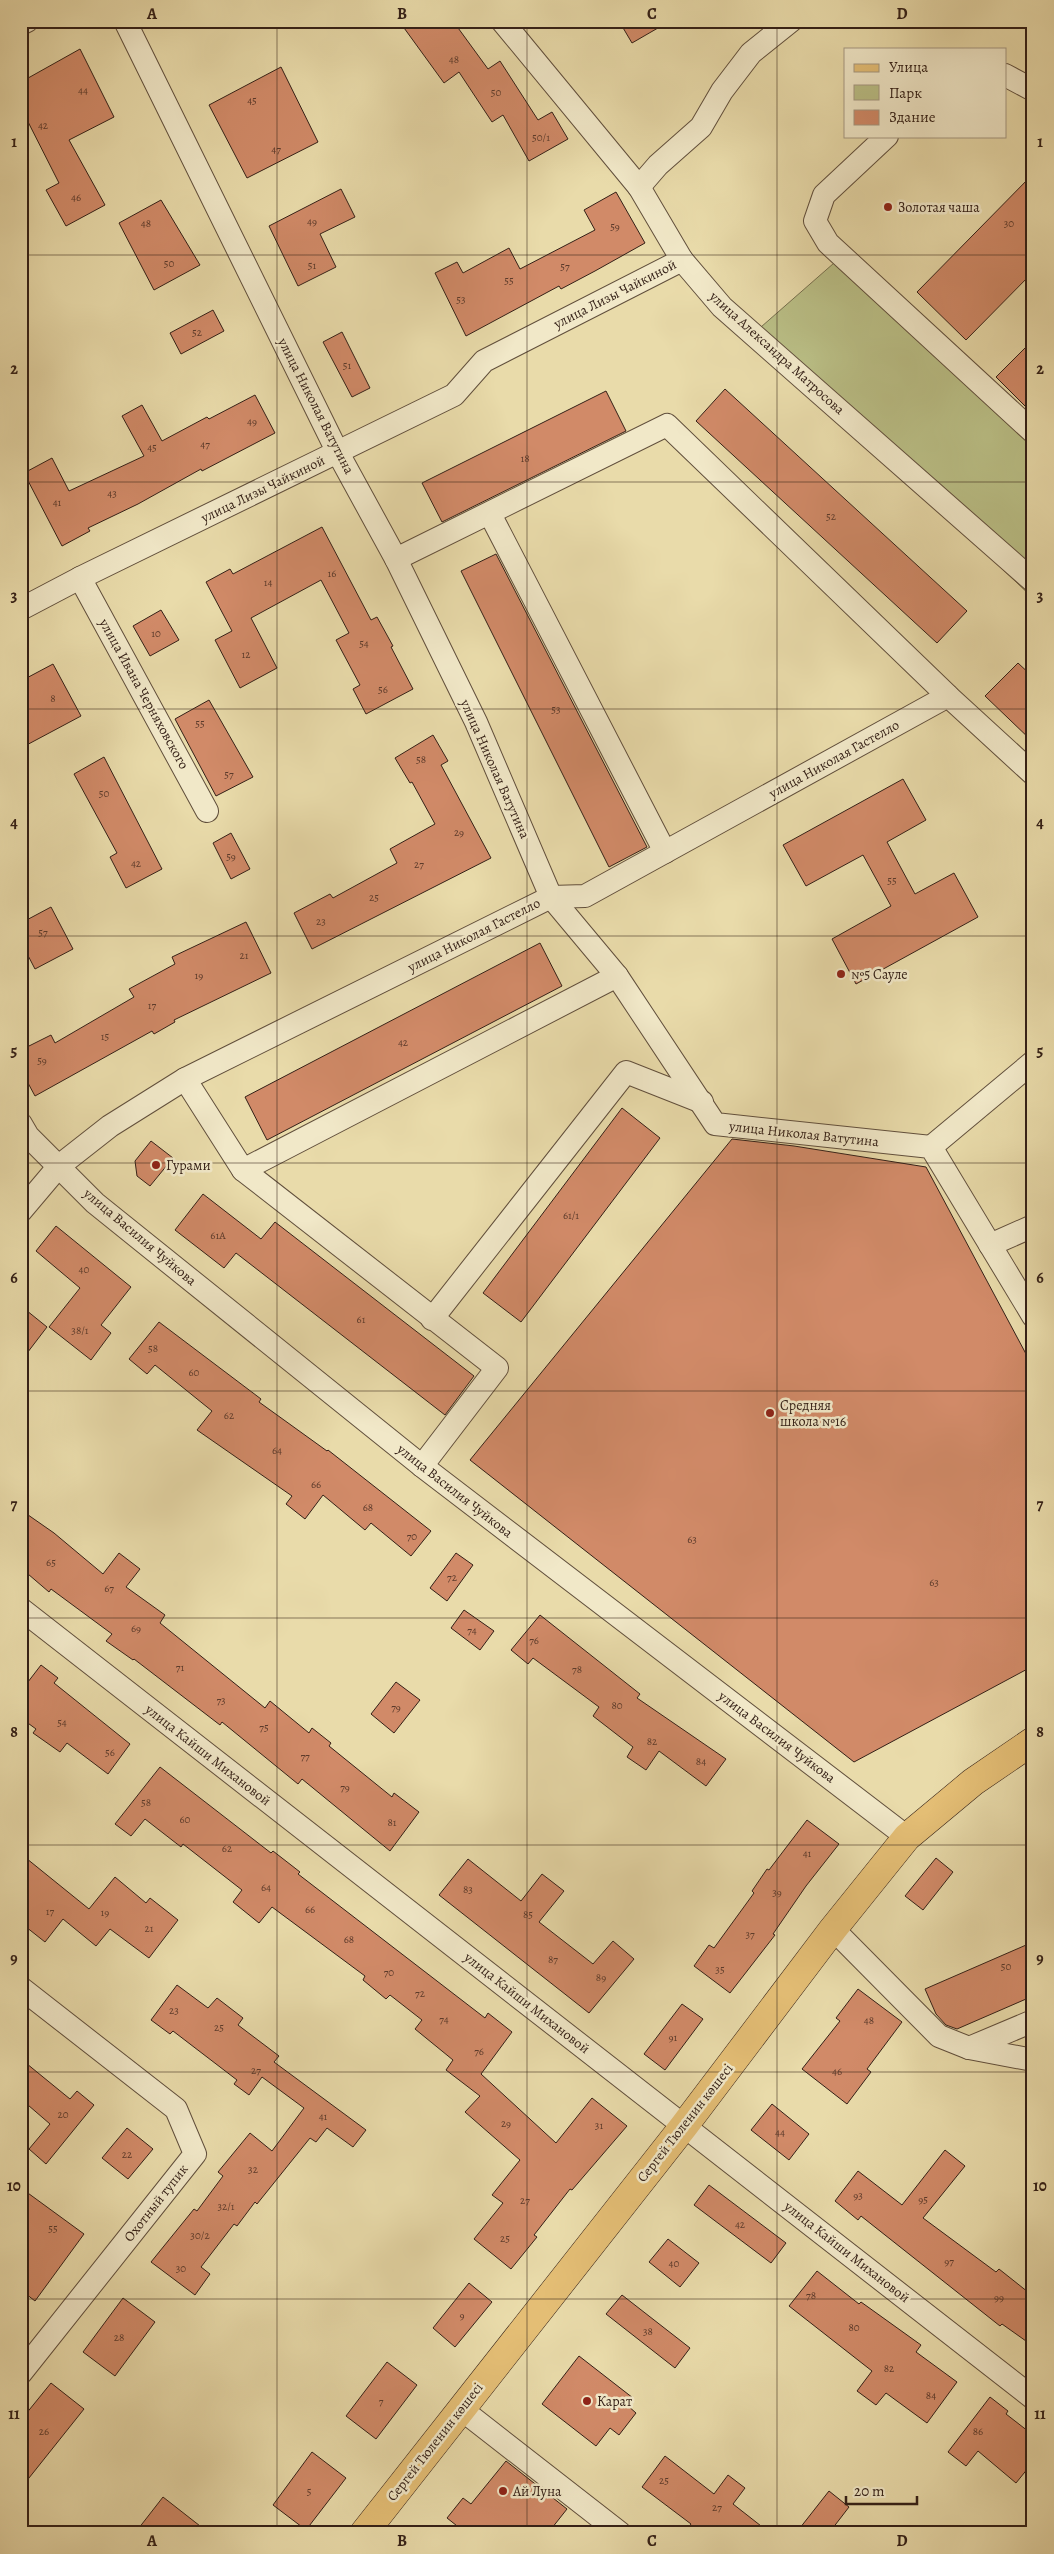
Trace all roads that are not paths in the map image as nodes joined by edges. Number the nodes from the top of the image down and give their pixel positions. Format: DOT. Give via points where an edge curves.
graph roads {
  1 [pos="27,21"];
  2 [pos="125,21"];
  3 [pos="502,21"];
  4 [pos="791,21"];
  5 [pos="21,24"];
  6 [pos="1006,76"];
  7 [pos="1033,90"];
  8 [pos="884,138"];
  9 [pos="639,187"];
  10 [pos="682,260"];
  11 [pos="1033,432"];
  12 [pos="338,452"];
  13 [pos="490,514"];
  14 [pos="396,559"];
  15 [pos="80,578"];
  16 [pos="1033,581"];
  17 [pos="21,610"];
  18 [pos="948,696"];
  19 [pos="1033,774"];
  20 [pos="207,810"];
  21 [pos="665,852"];
  22 [pos="551,896"];
  23 [pos="617,976"];
  24 [pos="1033,1062"];
  25 [pos="185,1079"];
  26 [pos="702,1102"];
  27 [pos="21,1124"];
  28 [pos="931,1147"];
  29 [pos="59,1166"];
  30 [pos="243,1170"];
  31 [pos="21,1211"];
  32 [pos="1033,1226"];
  33 [pos="990,1245"];
  34 [pos="1033,1316"];
  35 [pos="432,1318"];
  36 [pos="422,1466"];
  37 [pos="21,1610"];
  38 [pos="1033,1741"];
  39 [pos="907,1837"];
  40 [pos="834,1929"];
  41 [pos="21,1988"];
  42 [pos="1033,2021"];
  43 [pos="969,2048"];
  44 [pos="1033,2060"];
  45 [pos="684,2126"];
  46 [pos="21,2373"];
  47 [pos="1033,2398"];
  48 [pos="461,2409"];
  49 [pos="364,2533"];
  50 [pos="620,2533"];
  1 -- 5 [label="street"];
  2 -- 12 [label="street, улица Николая Ватутина"];
  3 -- 9 [label="street, улица Александра Матросова"];
  4 -- 9 [label="street" via="751,53 701,127 658,165"];
  6 -- 7 [label="street"];
  8 -- 11 [label="street" via="824,195 815,221 828,243"];
  9 -- 10 [label="street, улица Александра Матросова"];
  10 -- 12 [label="street, улица Лизы Чайкиной" via="484,360 454,395"];
  10 -- 16 [label="street, улица Александра Матросова" via="722,306"];
  12 -- 14 [label="street, улица Николая Ватутина"];
  12 -- 15 [label="street, улица Лизы Чайкиной"];
  13 -- 14 [label="street"];
  13 -- 18 [label="street" via="667,425"];
  13 -- 21 [label="street"];
  14 -- 22 [label="street, улица Николая Ватутина" via="476,722"];
  15 -- 17 [label="street, улица Лизы Чайкиной"];
  15 -- 20 [label="street, улица Ивана Черняховского"];
  18 -- 19 [label="street"];
  18 -- 21 [label="street, улица Николая Гастелло"];
  21 -- 22 [label="street, улица Николая Гастелло" via="585,896"];
  22 -- 23 [label="street, улица Николая Ватутина"];
  22 -- 25 [label="street, улица Николая Гастелло"];
  23 -- 26 [label="street, улица Николая Ватутина"];
  23 -- 30 [label="street"];
  24 -- 28 [label="street"];
  25 -- 29 [label="street, улица Николая Гастелло" via="110,1126"];
  25 -- 30 [label="street"];
  26 -- 28 [label="street, улица Николая Ватутина" via="715,1124"];
  26 -- 35 [label="street" via="626,1072"];
  27 -- 29 [label="street, улица Василия Чуйкова" via="28,1136"];
  28 -- 33 [label="street"];
  29 -- 31 [label="street, улица Николая Гастелло"];
  29 -- 36 [label="street, улица Василия Чуйкова" via="95,1202"];
  30 -- 35 [label="street"];
  32 -- 33 [label="street"];
  33 -- 34 [label="street"];
  35 -- 36 [label="street" via="497,1368"];
  36 -- 39 [label="street, улица Василия Чуйкова"];
  37 -- 45 [label="street, улица Кайши Михановой"];
  38 -- 39 [label="main road, Сергей Тюленин көшесі" via="972,1782"];
  39 -- 40 [label="main road, Сергей Тюленин көшесі"];
  40 -- 43 [label="street" via="939,2036"];
  40 -- 45 [label="main road, Сергей Тюленин көшесі"];
  41 -- 46 [label="street, Охотный тупик" via="176,2109 195,2154"];
  42 -- 43 [label="street"];
  43 -- 44 [label="street"];
  45 -- 47 [label="street, улица Кайши Михановой"];
  45 -- 48 [label="main road, Сергей Тюленин көшесі"];
  48 -- 49 [label="main road, Сергей Тюленин көшесі"];
  48 -- 50 [label="street"];
}
